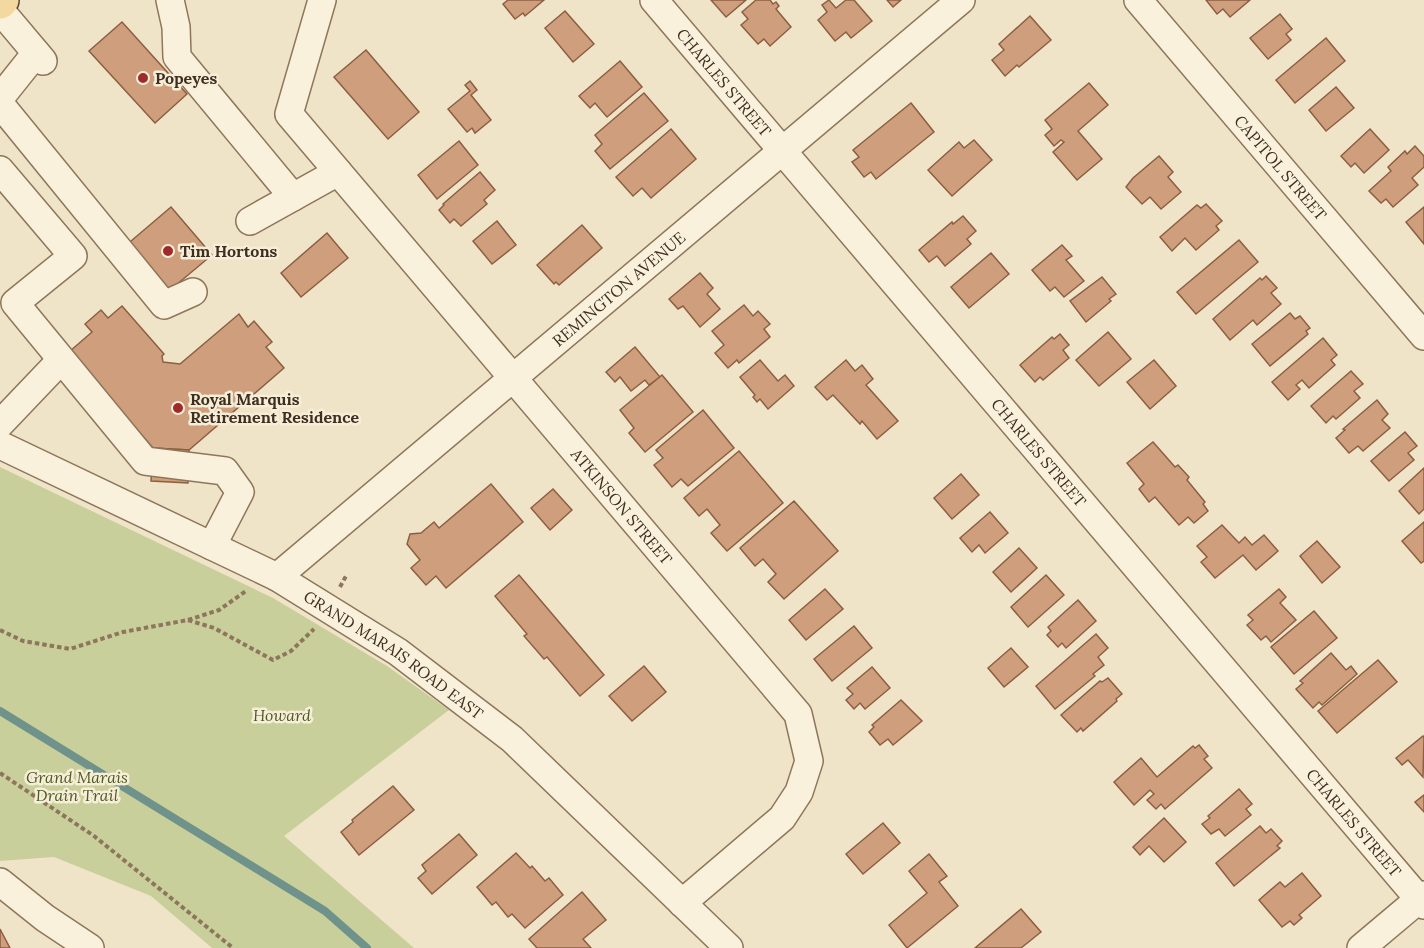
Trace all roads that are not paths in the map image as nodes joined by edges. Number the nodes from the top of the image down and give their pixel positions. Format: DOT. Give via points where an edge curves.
graph roads {
  1 [pos="170,0"];
  2 [pos="654,0"];
  3 [pos="961,0"];
  4 [pos="1138,0"];
  5 [pos="322,3"];
  6 [pos="0,10"];
  7 [pos="0,98"];
  8 [pos="0,104"];
  9 [pos="782,151"];
  10 [pos="0,170"];
  11 [pos="338,172"];
  12 [pos="293,197"];
  13 [pos="250,220"];
  14 [pos="192,292"];
  15 [pos="1424,336"];
  16 [pos="61,360"];
  17 [pos="513,378"];
  18 [pos="0,424"];
  19 [pos="0,445"];
  20 [pos="212,546"];
  21 [pos="277,577"];
  22 [pos="0,882"];
  23 [pos="1422,900"];
  24 [pos="682,903"];
  25 [pos="90,948"];
  26 [pos="729,948"];
  27 [pos="1361,948"];
  1 -- 12 [label="street" via="177,57"];
  2 -- 9 [label="street, CHARLES STREET"];
  3 -- 9 [label="street, REMINGTON AVENUE"];
  4 -- 15 [label="street, CAPITOL STREET"];
  5 -- 11 [label="street, ATKINSON STREET" via="289,114"];
  6 -- 7 [label="street" via="39,57"];
  8 -- 14 [label="street" via="164,305"];
  9 -- 17 [label="street, REMINGTON AVENUE"];
  9 -- 23 [label="street, CHARLES STREET"];
  10 -- 16 [label="street" via="73,256 15,303"];
  11 -- 12 [label="street"];
  11 -- 17 [label="street, ATKINSON STREET"];
  12 -- 13 [label="street"];
  16 -- 18 [label="street"];
  16 -- 20 [label="street" via="145,460 225,471 240,492"];
  17 -- 21 [label="street, REMINGTON AVENUE"];
  17 -- 24 [label="street, ATKINSON STREET" via="798,714 809,761 800,792 782,818"];
  19 -- 20 [label="street, GRAND MARAIS ROAD EAST"];
  20 -- 21 [label="street, GRAND MARAIS ROAD EAST"];
  21 -- 24 [label="street, GRAND MARAIS ROAD EAST" via="398,652 512,739"];
  22 -- 25 [label="street"];
  23 -- 27 [label="street"];
  24 -- 26 [label="street, GRAND MARAIS ROAD EAST"];
}
